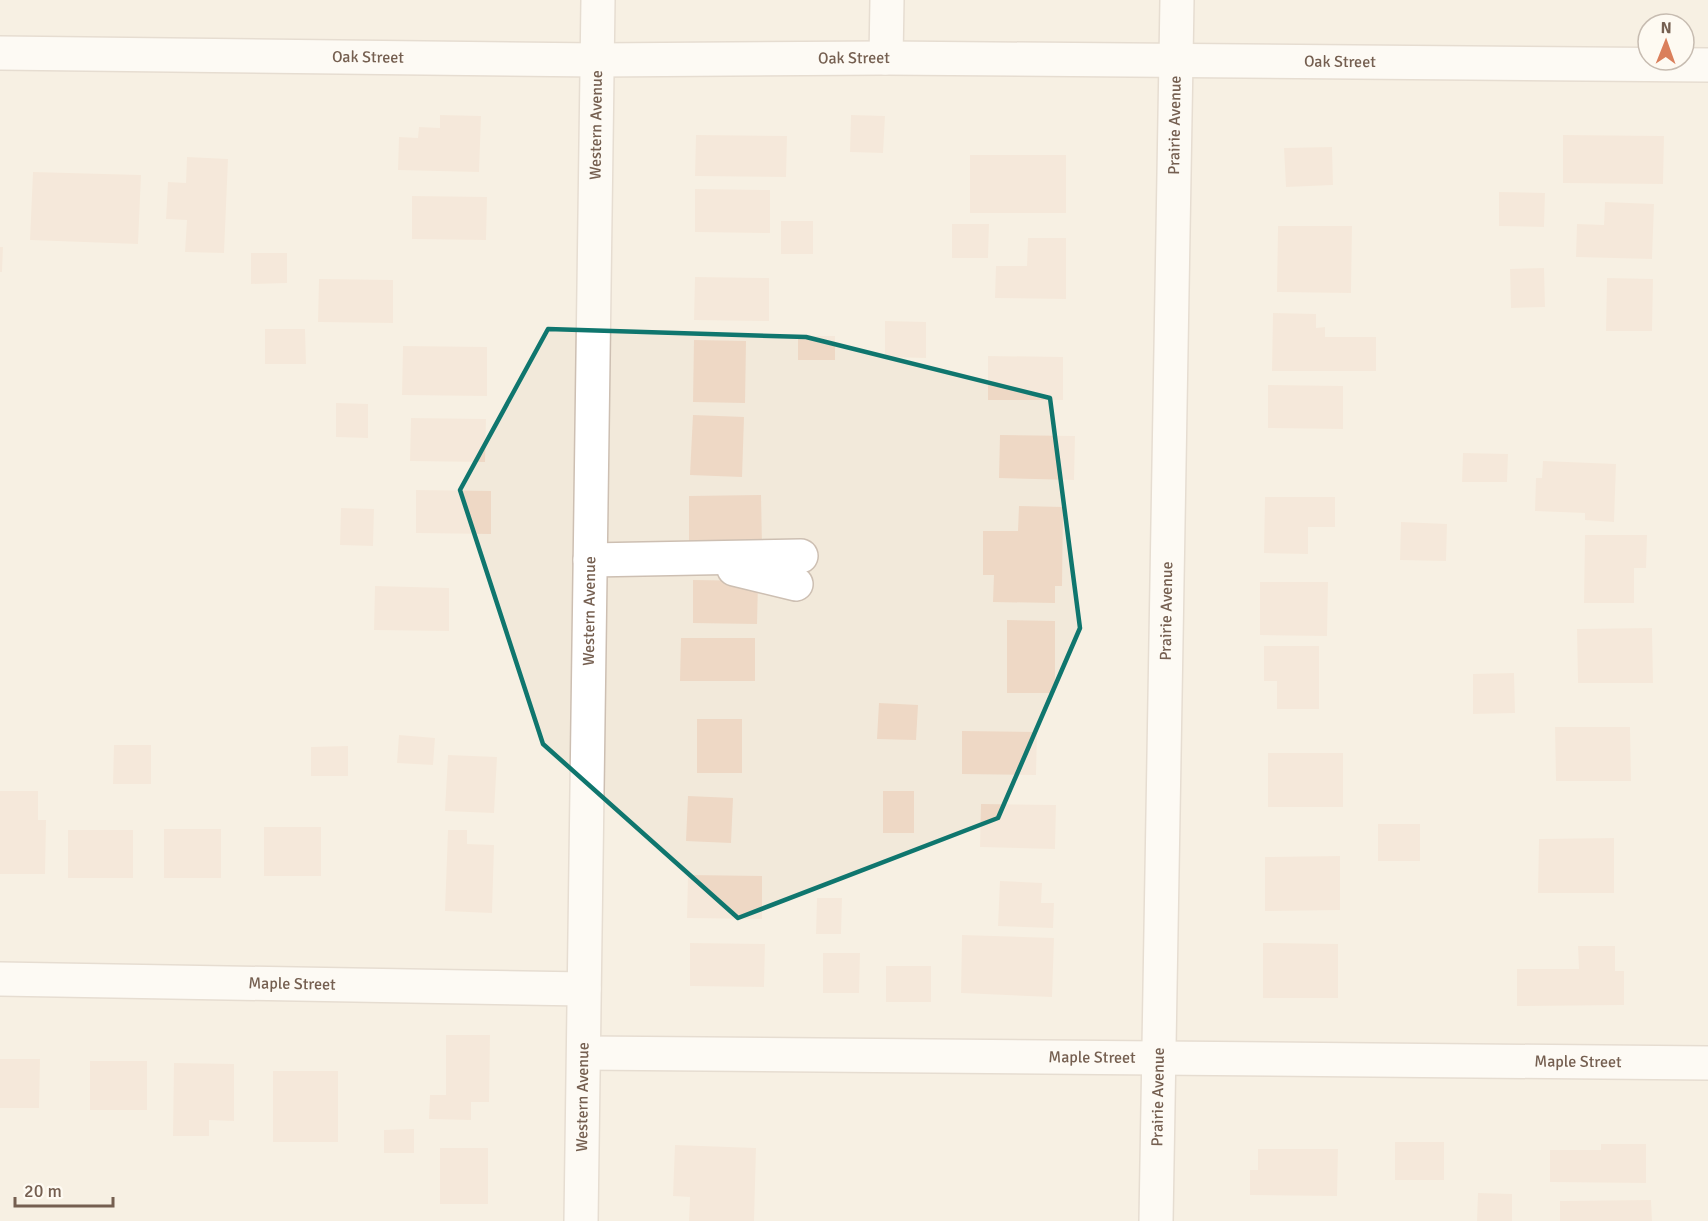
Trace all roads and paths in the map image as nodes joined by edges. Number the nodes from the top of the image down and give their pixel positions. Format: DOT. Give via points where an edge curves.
graph roads {
  1 [pos="598,0"];
  2 [pos="887,0"];
  3 [pos="1177,0"];
  4 [pos="0,52"];
  5 [pos="886,58"];
  6 [pos="597,60"];
  7 [pos="1176,60"];
  8 [pos="1708,65"];
  9 [pos="590,560"];
  10 [pos="799,570"];
  11 [pos="0,979"];
  12 [pos="584,989"];
  13 [pos="584,1053"];
  14 [pos="1159,1058"];
  15 [pos="1708,1063"];
  16 [pos="581,1221"];
  17 [pos="1156,1221"];
  1 -- 6 [label="street, Western Avenue"];
  2 -- 5 [label="street"];
  3 -- 7 [label="street, Prairie Avenue"];
  4 -- 6 [label="street, Oak Street"];
  5 -- 6 [label="street, Oak Street"];
  5 -- 7 [label="street, Oak Street"];
  6 -- 9 [label="street, Western Avenue"];
  7 -- 8 [label="street, Oak Street"];
  7 -- 14 [label="street, Prairie Avenue"];
  9 -- 10 [label="street" via="688,558"];
  9 -- 12 [label="street, Western Avenue"];
  11 -- 12 [label="street, Maple Street"];
  12 -- 13 [label="street, Western Avenue"];
  13 -- 14 [label="street, Maple Street"];
  13 -- 16 [label="street, Western Avenue"];
  14 -- 15 [label="street, Maple Street"];
  14 -- 17 [label="street, Prairie Avenue"];
}
